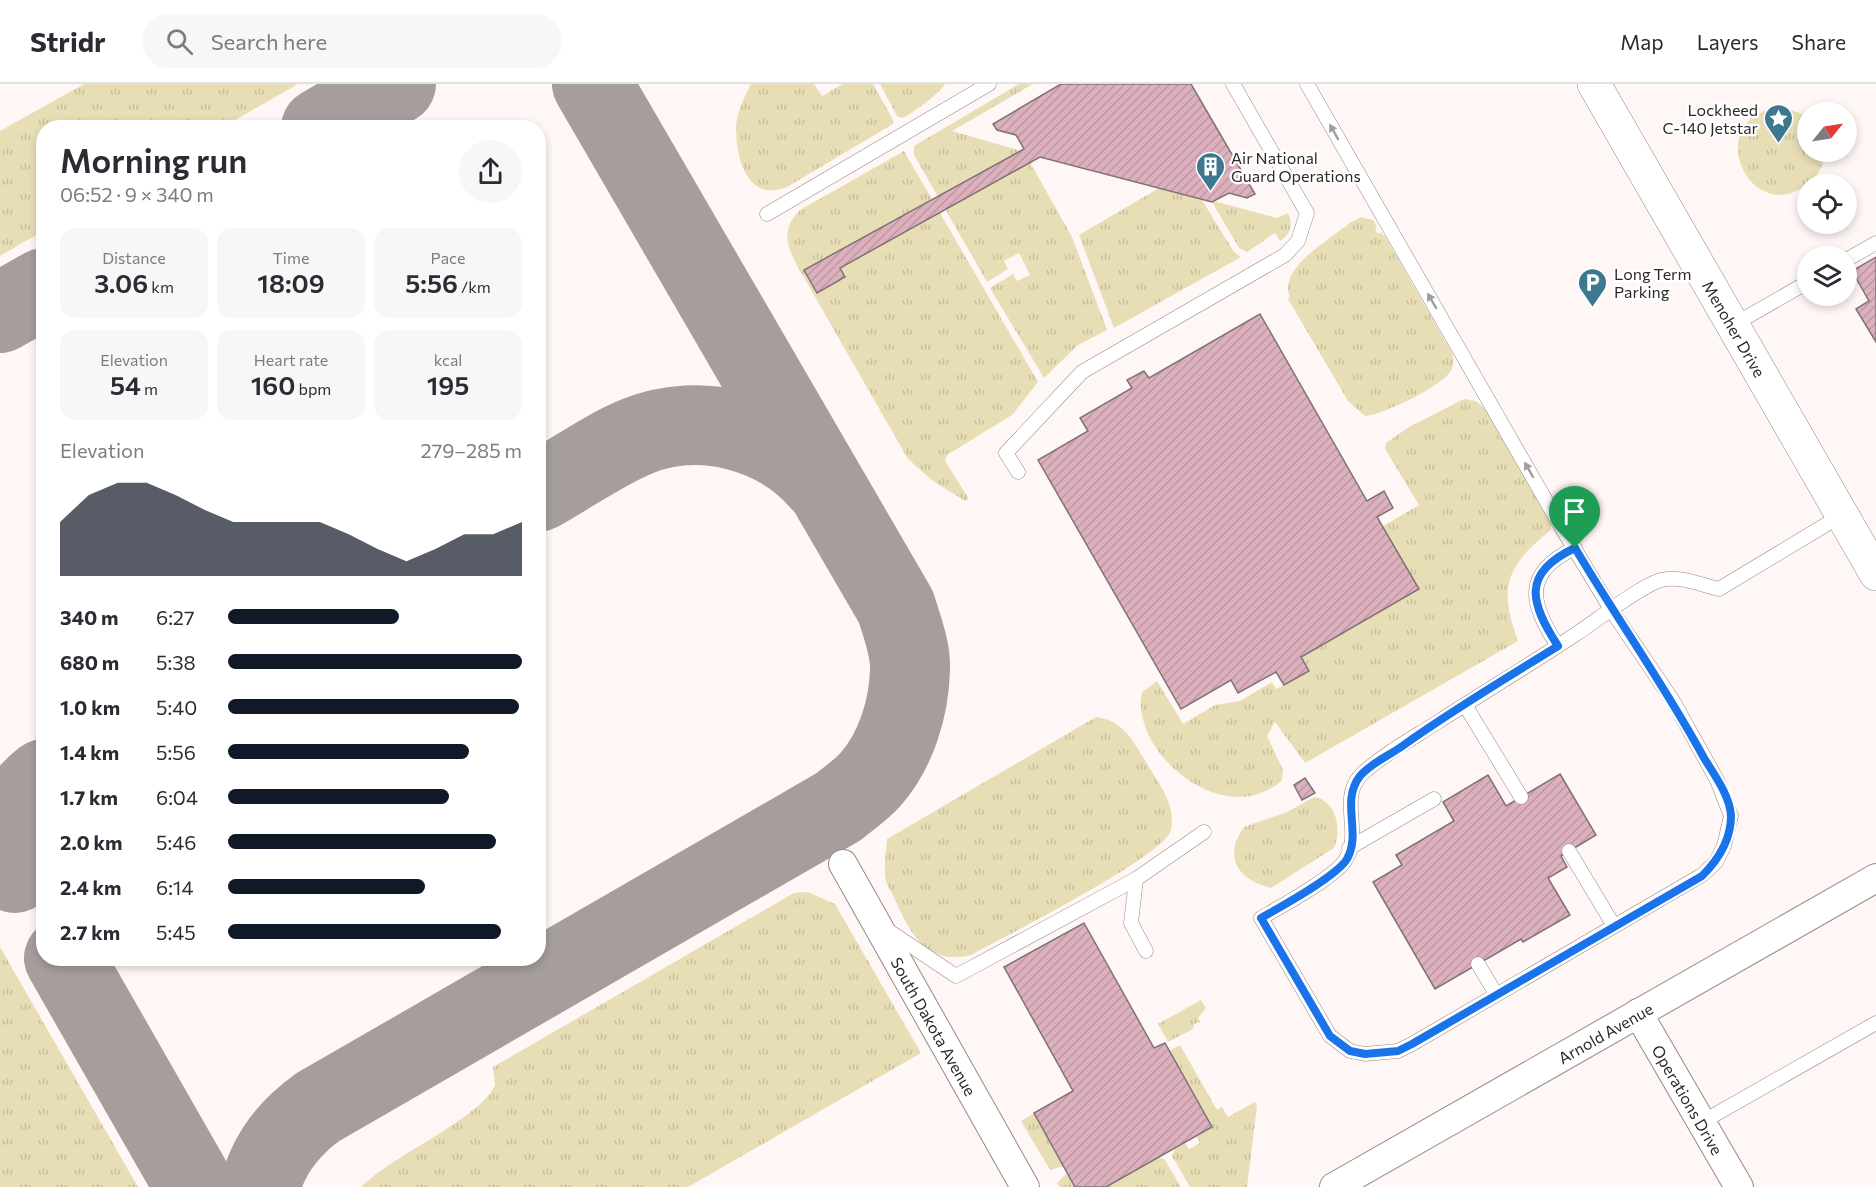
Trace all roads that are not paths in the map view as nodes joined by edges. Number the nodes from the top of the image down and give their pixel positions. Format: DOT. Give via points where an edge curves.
graph roads {
  1 [pos="989,84"];
  2 [pos="1233,84"];
  3 [pos="1307,84"];
  4 [pos="1594,84"];
  5 [pos="767,214"];
  6 [pos="1876,243"];
  7 [pos="1857,254"];
  8 [pos="1797,288"];
  9 [pos="1733,325"];
  10 [pos="1018,472"];
  11 [pos="1842,514"];
  12 [pos="1575,548"];
  13 [pos="1876,574"];
  14 [pos="1612,611"];
  15 [pos="1558,646"];
  16 [pos="1465,705"];
  17 [pos="1521,797"];
  18 [pos="1434,799"];
  19 [pos="1204,832"];
  20 [pos="1349,848"];
  21 [pos="1569,851"];
  22 [pos="843,864"];
  23 [pos="1876,878"];
  24 [pos="1136,879"];
  25 [pos="876,923"];
  26 [pos="1614,926"];
  27 [pos="1146,951"];
  28 [pos="1478,964"];
  29 [pos="1496,994"];
  30 [pos="1638,1013"];
  31 [pos="1876,1023"];
  32 [pos="1702,1122"];
  33 [pos="1349,1183"];
  34 [pos="1025,1187"];
  35 [pos="1739,1187"];
  1 -- 5 [label="lane"];
  2 -- 10 [label="lane" via="1307,213 1298,241 1286,255 1082,372 1006,453"];
  12 -- 3 [label="lane, one-way"];
  4 -- 9 [label="street, Menoher Drive"];
  6 -- 7 [label="lane"];
  8 -- 9 [label="lane"];
  9 -- 11 [label="street, Menoher Drive"];
  11 -- 13 [label="street, Menoher Drive"];
  11 -- 14 [label="lane" via="1719,589 1662,580"];
  12 -- 14 [label="lane"];
  12 -- 15 [label="lane" via="1556,557 1540,574 1534,602"];
  14 -- 15 [label="lane"];
  14 -- 26 [label="lane" via="1673,701 1717,780 1731,816 1724,846 1716,862 1702,876"];
  15 -- 16 [label="lane"];
  16 -- 17 [label="lane"];
  16 -- 20 [label="lane" via="1362,774 1353,786 1349,804"];
  18 -- 20 [label="lane"];
  19 -- 24 [label="lane"];
  20 -- 29 [label="lane" via="1346,860 1315,886 1261,918 1330,1036 1350,1051 1398,1051"];
  21 -- 26 [label="lane"];
  22 -- 25 [label="street, South Dakota Avenue"];
  23 -- 30 [label="street, Arnold Avenue"];
  24 -- 25 [label="lane" via="956,976"];
  24 -- 27 [label="lane" via="1131,923"];
  25 -- 34 [label="street, South Dakota Avenue"];
  26 -- 29 [label="lane"];
  28 -- 29 [label="lane"];
  30 -- 32 [label="street, Operations Drive"];
  30 -- 33 [label="street, Arnold Avenue"];
  31 -- 32 [label="lane"];
  32 -- 35 [label="street, Operations Drive"];
}
